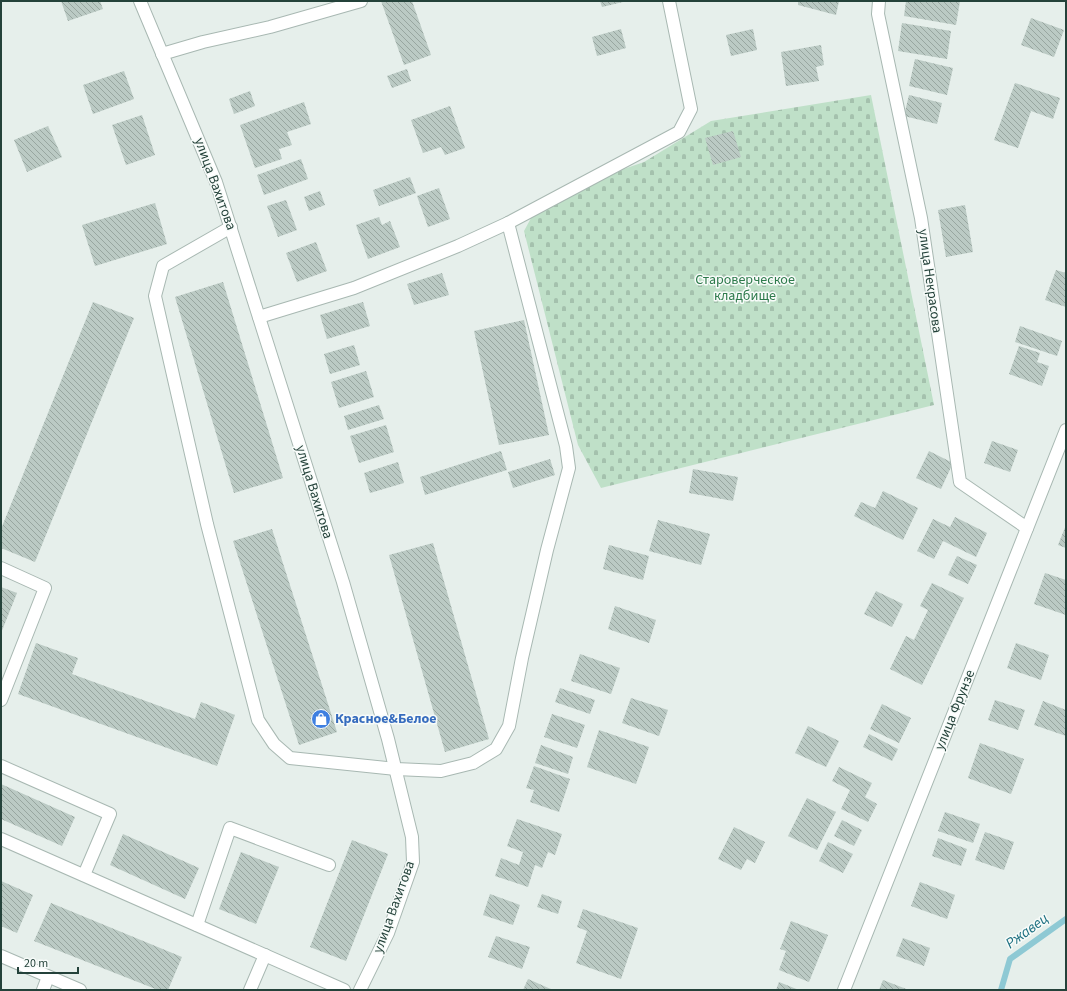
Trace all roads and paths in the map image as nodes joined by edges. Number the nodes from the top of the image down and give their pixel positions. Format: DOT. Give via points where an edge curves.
graph roads {
  1 [pos="140,1"];
  2 [pos="361,1"];
  3 [pos="669,1"];
  4 [pos="879,1"];
  5 [pos="162,54"];
  6 [pos="508,224"];
  7 [pos="231,227"];
  8 [pos="259,317"];
  9 [pos="1066,430"];
  10 [pos="1027,528"];
  11 [pos="1,568"];
  12 [pos="1,700"];
  13 [pos="1,766"];
  14 [pos="396,769"];
  15 [pos="1,839"];
  16 [pos="329,864"];
  17 [pos="84,875"];
  18 [pos="197,925"];
  19 [pos="265,955"];
  20 [pos="1,956"];
  21 [pos="48,976"];
  22 [pos="43,990"];
  23 [pos="80,990"];
  24 [pos="250,990"];
  25 [pos="344,990"];
  26 [pos="360,990"];
  27 [pos="844,990"];
  1 -- 5 [label="street, улица Вахитова"];
  2 -- 5 [label="street"];
  3 -- 6 [label="street" via="691,109 679,132"];
  4 -- 10 [label="street, улица Некрасова" via="878,14 921,218 960,482"];
  5 -- 7 [label="street, улица Вахитова" via="216,182"];
  6 -- 8 [label="street" via="354,288"];
  6 -- 14 [label="street" via="570,468 545,558 509,726 496,748 473,763 441,771"];
  7 -- 8 [label="street, улица Вахитова"];
  7 -- 14 [label="street" via="163,266 155,296 207,524 258,720 274,744 290,758"];
  8 -- 14 [label="street, улица Вахитова" via="342,582"];
  9 -- 10 [label="street, улица Фрунзе"];
  10 -- 27 [label="street, улица Фрунзе"];
  11 -- 12 [label="street" via="45,588"];
  13 -- 17 [label="street" via="110,814"];
  14 -- 26 [label="street, улица Вахитова" via="412,837 413,862 388,933"];
  15 -- 17 [label="street"];
  16 -- 18 [label="street" via="230,828"];
  17 -- 18 [label="street"];
  18 -- 19 [label="street"];
  19 -- 24 [label="street"];
  19 -- 25 [label="street"];
  20 -- 21 [label="street"];
  21 -- 22 [label="street"];
  21 -- 23 [label="street"];
}
